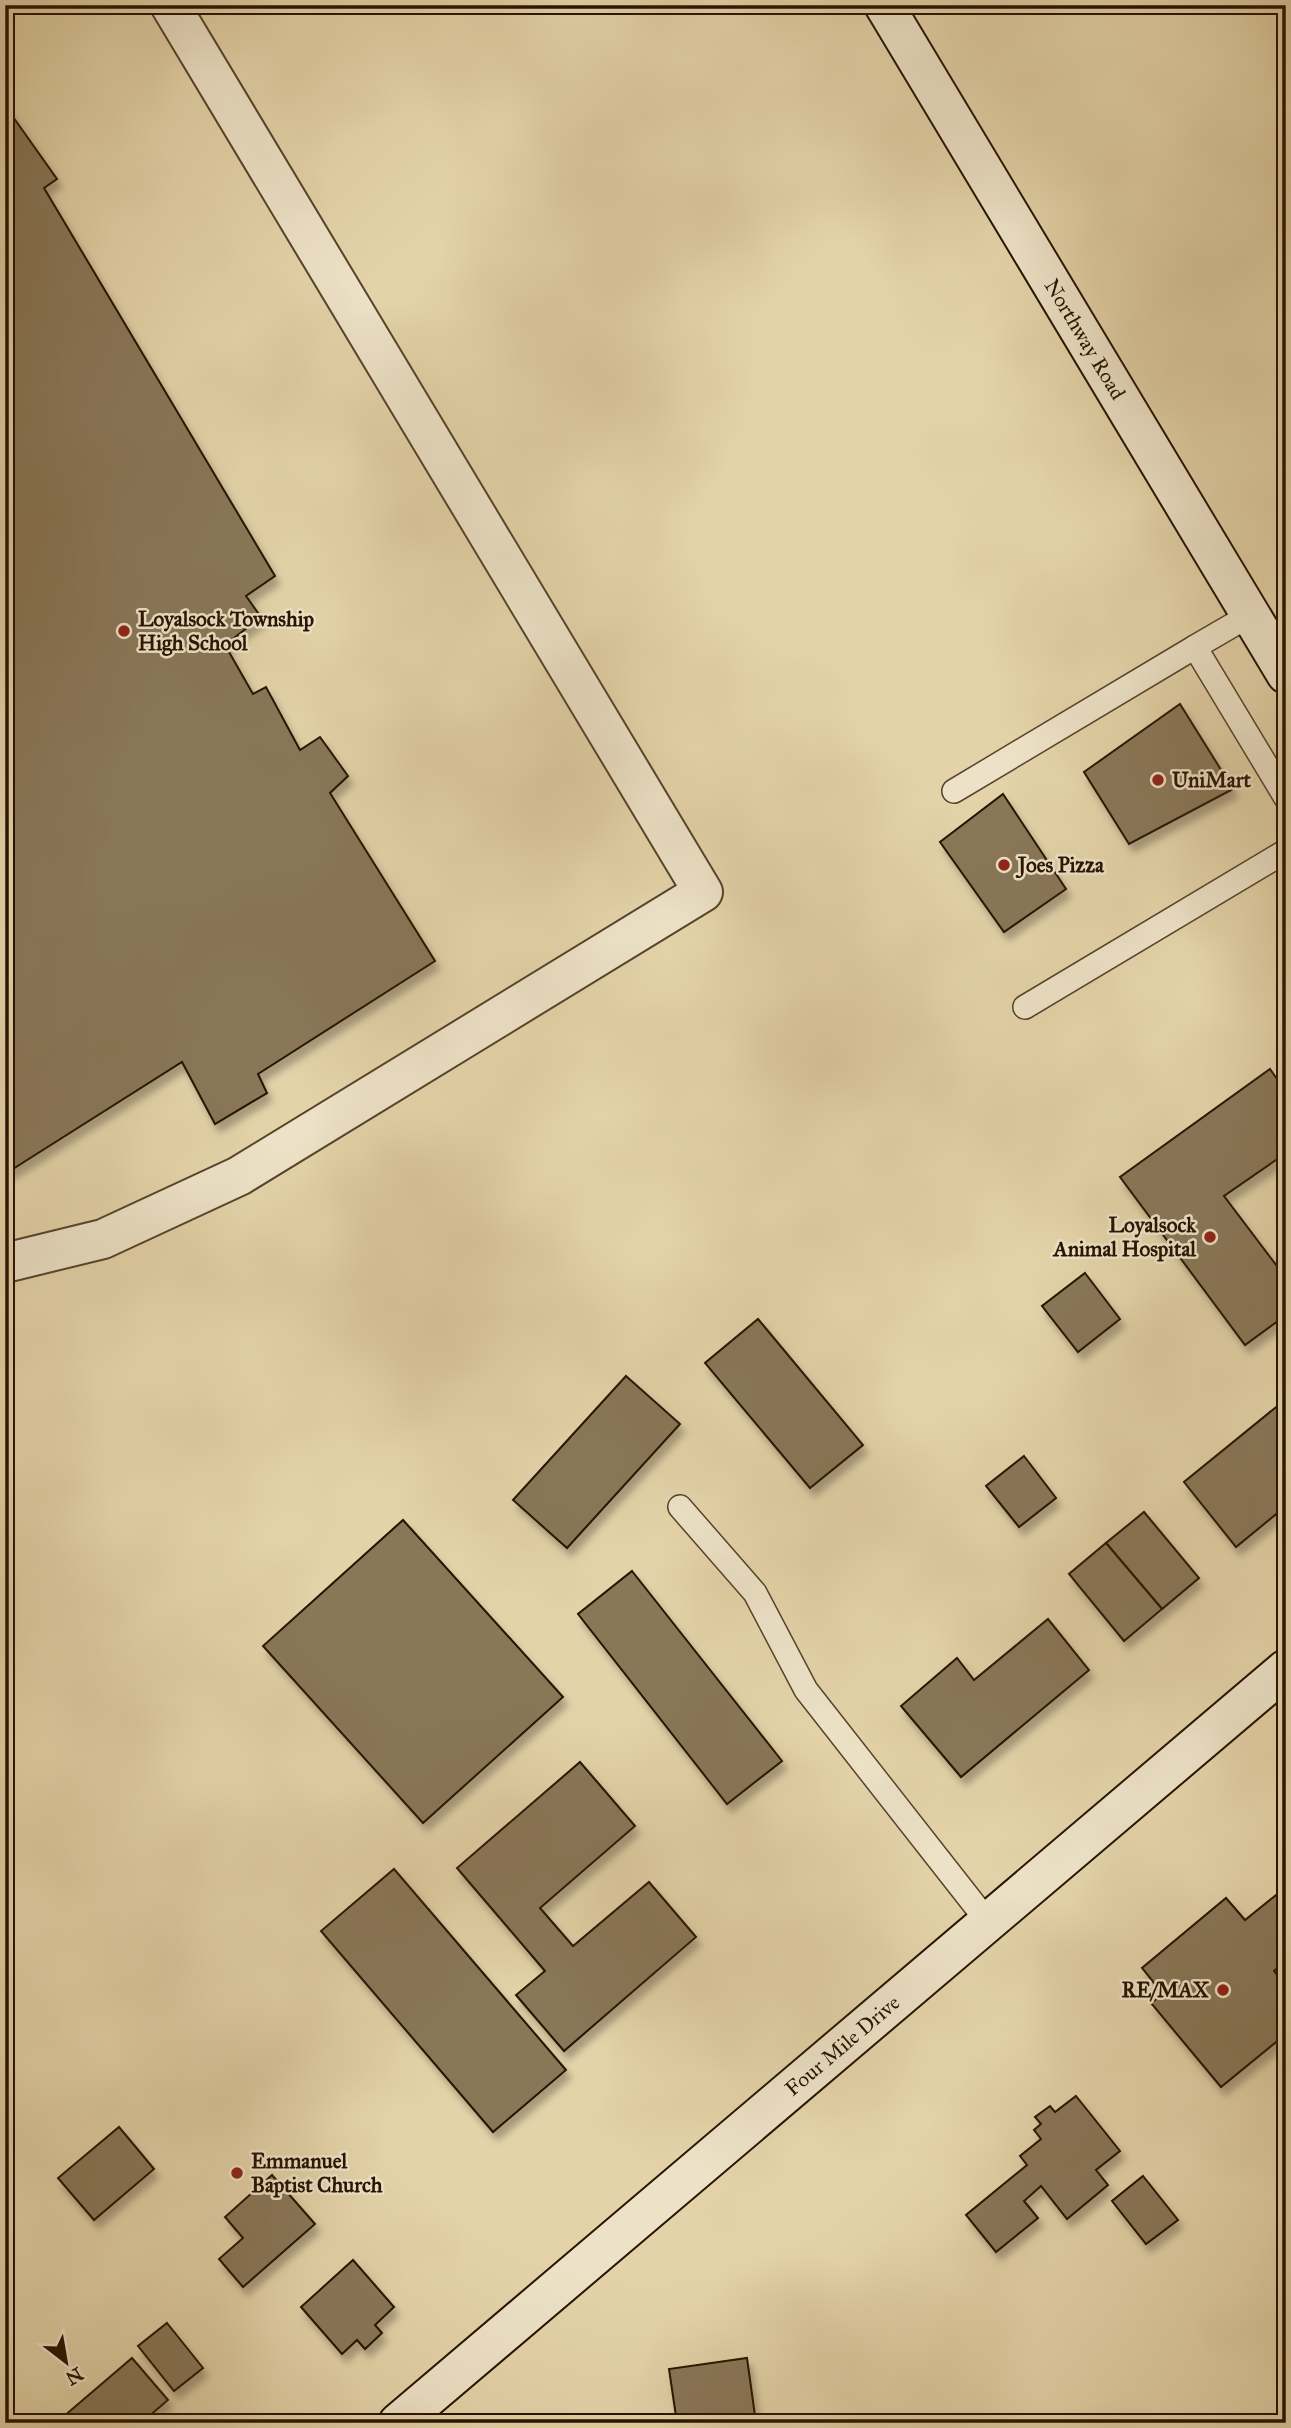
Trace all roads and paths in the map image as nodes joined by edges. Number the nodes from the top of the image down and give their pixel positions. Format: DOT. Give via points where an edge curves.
graph roads {
  1 [pos="170,5"];
  2 [pos="884,5"];
  3 [pos="1250,615"];
  4 [pos="1195,647"];
  5 [pos="1286,674"];
  6 [pos="954,791"];
  7 [pos="1286,798"];
  8 [pos="1286,851"];
  9 [pos="1025,1007"];
  10 [pos="5,1264"];
  11 [pos="680,1507"];
  12 [pos="1286,1670"];
  13 [pos="988,1922"];
  14 [pos="400,2422"];
  1 -- 10 [label="street" via="703,891 239,1176 103,1239"];
  2 -- 3 [label="street, Northway Road"];
  3 -- 4 [label="lane"];
  3 -- 5 [label="street, Northway Road"];
  4 -- 6 [label="lane"];
  4 -- 7 [label="lane"];
  8 -- 9 [label="lane"];
  11 -- 13 [label="lane" via="755,1592 806,1689"];
  12 -- 13 [label="street, Four Mile Drive"];
  13 -- 14 [label="street, Four Mile Drive"];
}
